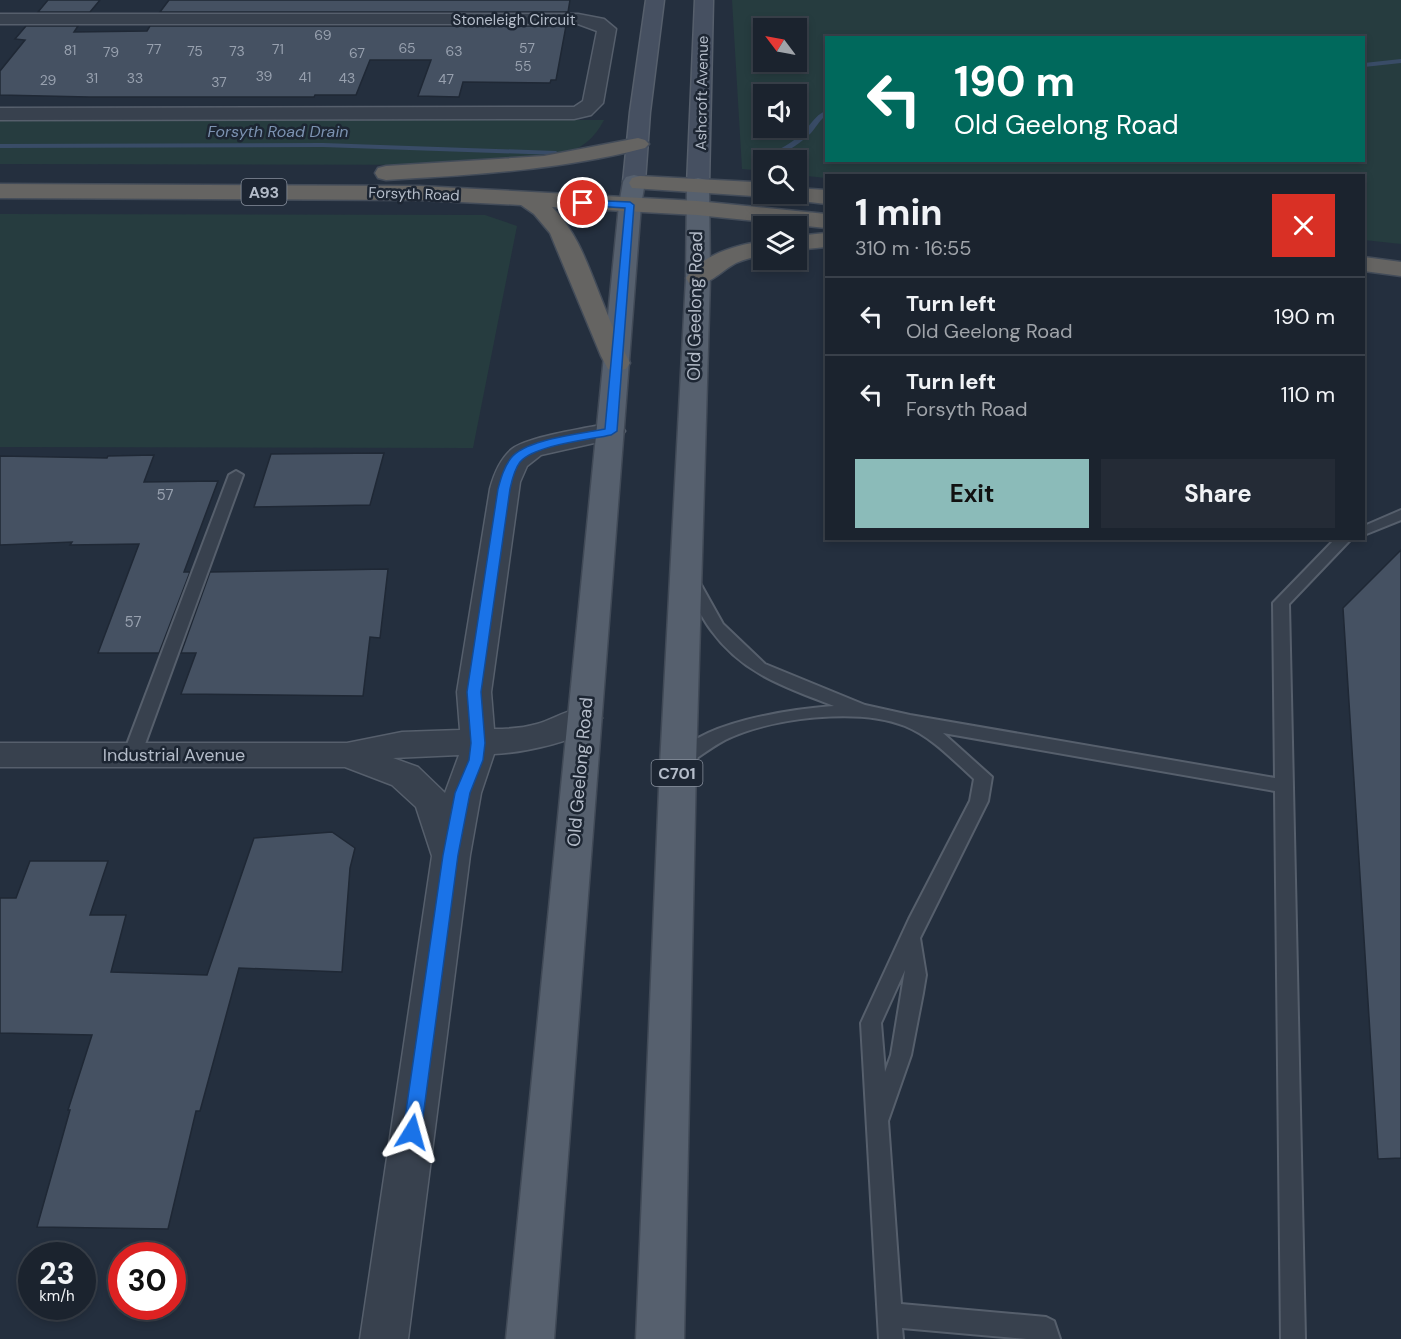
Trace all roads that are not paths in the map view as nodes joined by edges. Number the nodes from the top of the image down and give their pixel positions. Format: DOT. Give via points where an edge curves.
graph roads {
  1 [pos="9,0"];
  2 [pos="655,0"];
  3 [pos="704,0"];
  4 [pos="0,12"];
  5 [pos="0,19"];
  6 [pos="0,114"];
  7 [pos="638,144"];
  8 [pos="0,174"];
  9 [pos="330,176"];
  10 [pos="574,180"];
  11 [pos="626,190"];
  12 [pos="0,191"];
  13 [pos="753,191"];
  14 [pos="807,195"];
  15 [pos="698,196"];
  16 [pos="825,197"];
  17 [pos="528,200"];
  18 [pos="825,220"];
  19 [pos="825,240"];
  20 [pos="807,242"];
  21 [pos="753,250"];
  22 [pos="1365,264"];
  23 [pos="1401,269"];
  24 [pos="698,278"];
  25 [pos="1365,285"];
  26 [pos="1401,290"];
  27 [pos="617,363"];
  28 [pos="611,431"];
  29 [pos="236,475"];
  30 [pos="1401,514"];
  31 [pos="1365,531"];
  32 [pos="1343,540"];
  33 [pos="686,569"];
  34 [pos="861,710"];
  35 [pos="585,718"];
  36 [pos="910,721"];
  37 [pos="478,743"];
  38 [pos="0,755"];
  39 [pos="132,755"];
  40 [pos="347,755"];
  41 [pos="678,765"];
  42 [pos="1284,786"];
  43 [pos="451,855"];
  44 [pos="910,938"];
  45 [pos="877,1121"];
  46 [pos="889,1315"];
  47 [pos="384,1339"];
  48 [pos="530,1339"];
  49 [pos="660,1339"];
  50 [pos="891,1339"];
  51 [pos="1048,1339"];
  52 [pos="1293,1339"];
  1 -- 4 [label="street"];
  2 -- 7 [label="main road"];
  3 -- 15 [label="main road, Ashcroft Avenue"];
  5 -- 6 [label="street, Stoneleigh Circuit" via="578,19 607,29 593,103 574,113"];
  7 -- 9 [label="highway" via="583,158 512,167"];
  7 -- 11 [label="main road"];
  8 -- 9 [label="highway, Forsyth Road / A93"];
  9 -- 10 [label="highway, Forsyth Road / A93"];
  11 -- 15 [label="highway, Forsyth Road / A93"];
  11 -- 17 [label="highway, Forsyth Road / A93"];
  11 -- 27 [label="main road, Old Geelong Road"];
  12 -- 17 [label="highway, Forsyth Road / A93" via="420,193"];
  13 -- 15 [label="highway, Forsyth Road / A93"];
  14 -- 16 [label="highway"];
  15 -- 18 [label="highway, Forsyth Road / A93"];
  15 -- 24 [label="main road, Old Geelong Road / C701"];
  17 -- 27 [label="highway" via="551,216 563,234"];
  19 -- 20 [label="highway"];
  21 -- 24 [label="highway" via="721,259"];
  22 -- 23 [label="highway"];
  24 -- 33 [label="main road, Old Geelong Road / C701"];
  25 -- 26 [label="highway"];
  27 -- 28 [label="main road, Old Geelong Road"];
  28 -- 35 [label="main road, Old Geelong Road"];
  28 -- 37 [label="street" via="532,448 516,459 508,473 474,692"];
  29 -- 39 [label="lane"];
  30 -- 31 [label="lane"];
  32 -- 42 [label="lane" via="1281,603"];
  33 -- 34 [label="lane" via="717,627 759,668"];
  33 -- 41 [label="main road, Old Geelong Road / C701"];
  34 -- 36 [label="lane"];
  34 -- 41 [label="lane" via="789,715 729,730 699,746"];
  35 -- 37 [label="street, Industrial Avenue" via="525,739"];
  35 -- 48 [label="main road, Old Geelong Road"];
  36 -- 42 [label="lane"];
  36 -- 44 [label="lane" via="942,740 983,777 979,801"];
  37 -- 40 [label="street, Industrial Avenue" via="402,744"];
  37 -- 43 [label="street"];
  38 -- 39 [label="street, Industrial Avenue"];
  39 -- 40 [label="street, Industrial Avenue"];
  40 -- 43 [label="street, Industrial Avenue" via="405,776 432,801"];
  41 -- 49 [label="main road, Old Geelong Road / C701"];
  42 -- 52 [label="lane"];
  43 -- 47 [label="street"];
  44 -- 45 [label="lane" via="916,975 913,993 901,1055"];
  44 -- 45 [label="lane" via="871,1023"];
  45 -- 46 [label="lane"];
  46 -- 50 [label="lane"];
  46 -- 51 [label="lane" via="1046,1329"];
}
